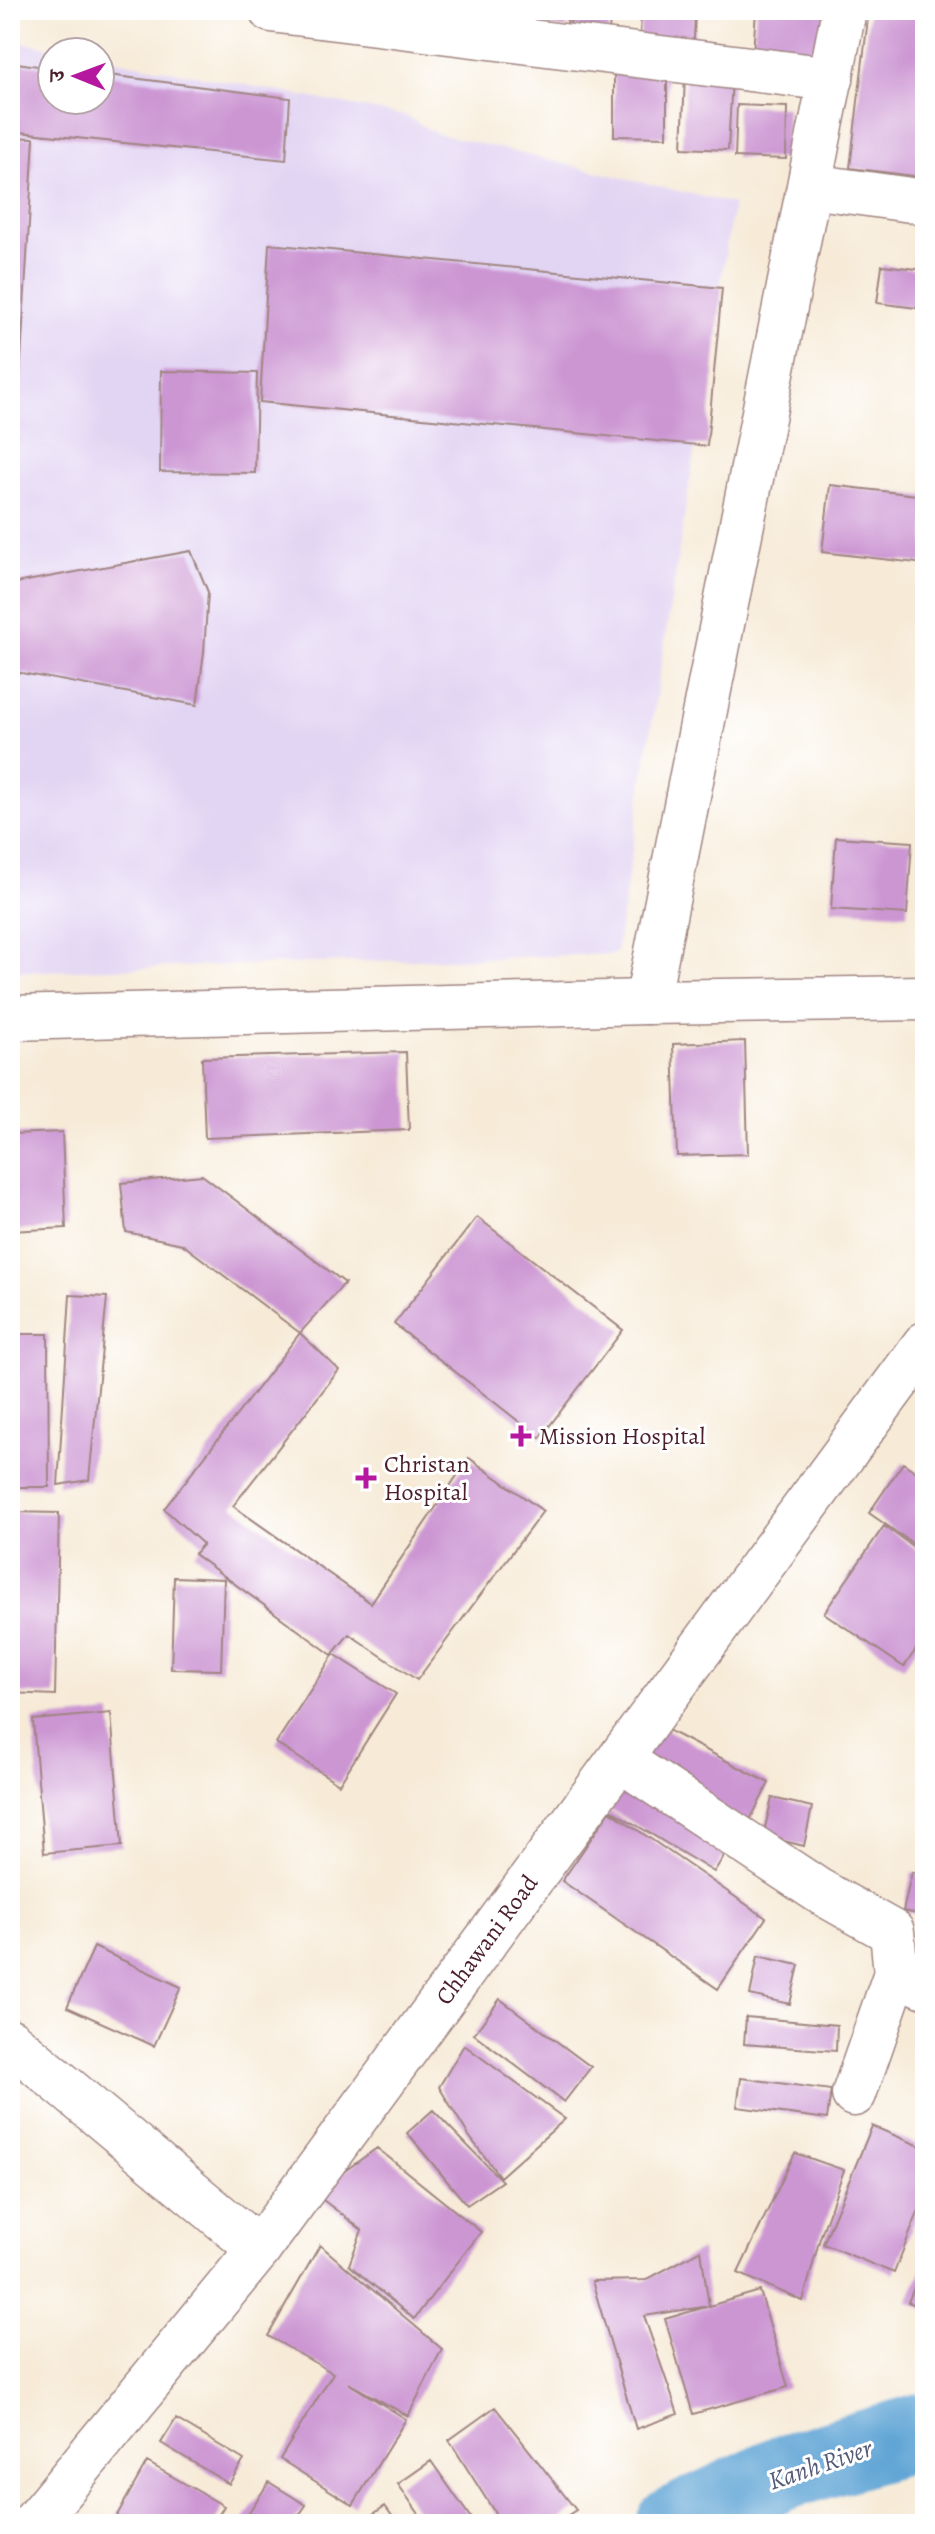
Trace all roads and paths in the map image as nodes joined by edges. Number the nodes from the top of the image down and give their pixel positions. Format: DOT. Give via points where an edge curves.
graph roads {
  1 [pos="271,10"];
  2 [pos="844,10"];
  3 [pos="831,79"];
  4 [pos="810,186"];
  5 [pos="925,202"];
  6 [pos="925,998"];
  7 [pos="647,1002"];
  8 [pos="10,1018"];
  9 [pos="925,1344"];
  10 [pos="621,1760"];
  11 [pos="910,1979"];
  12 [pos="10,2041"];
  13 [pos="854,2094"];
  14 [pos="259,2249"];
  15 [pos="33,2524"];
  1 -- 3 [label="street"];
  2 -- 3 [label="street"];
  3 -- 4 [label="street"];
  4 -- 5 [label="street"];
  4 -- 7 [label="street"];
  6 -- 7 [label="street"];
  7 -- 8 [label="street"];
  9 -- 10 [label="street, Chhawani Road"];
  10 -- 11 [label="street" via="819,1891 892,1932"];
  10 -- 14 [label="street, Chhawani Road"];
  11 -- 13 [label="street"];
  12 -- 14 [label="street"];
  14 -- 15 [label="street, Chhawani Road"];
}
